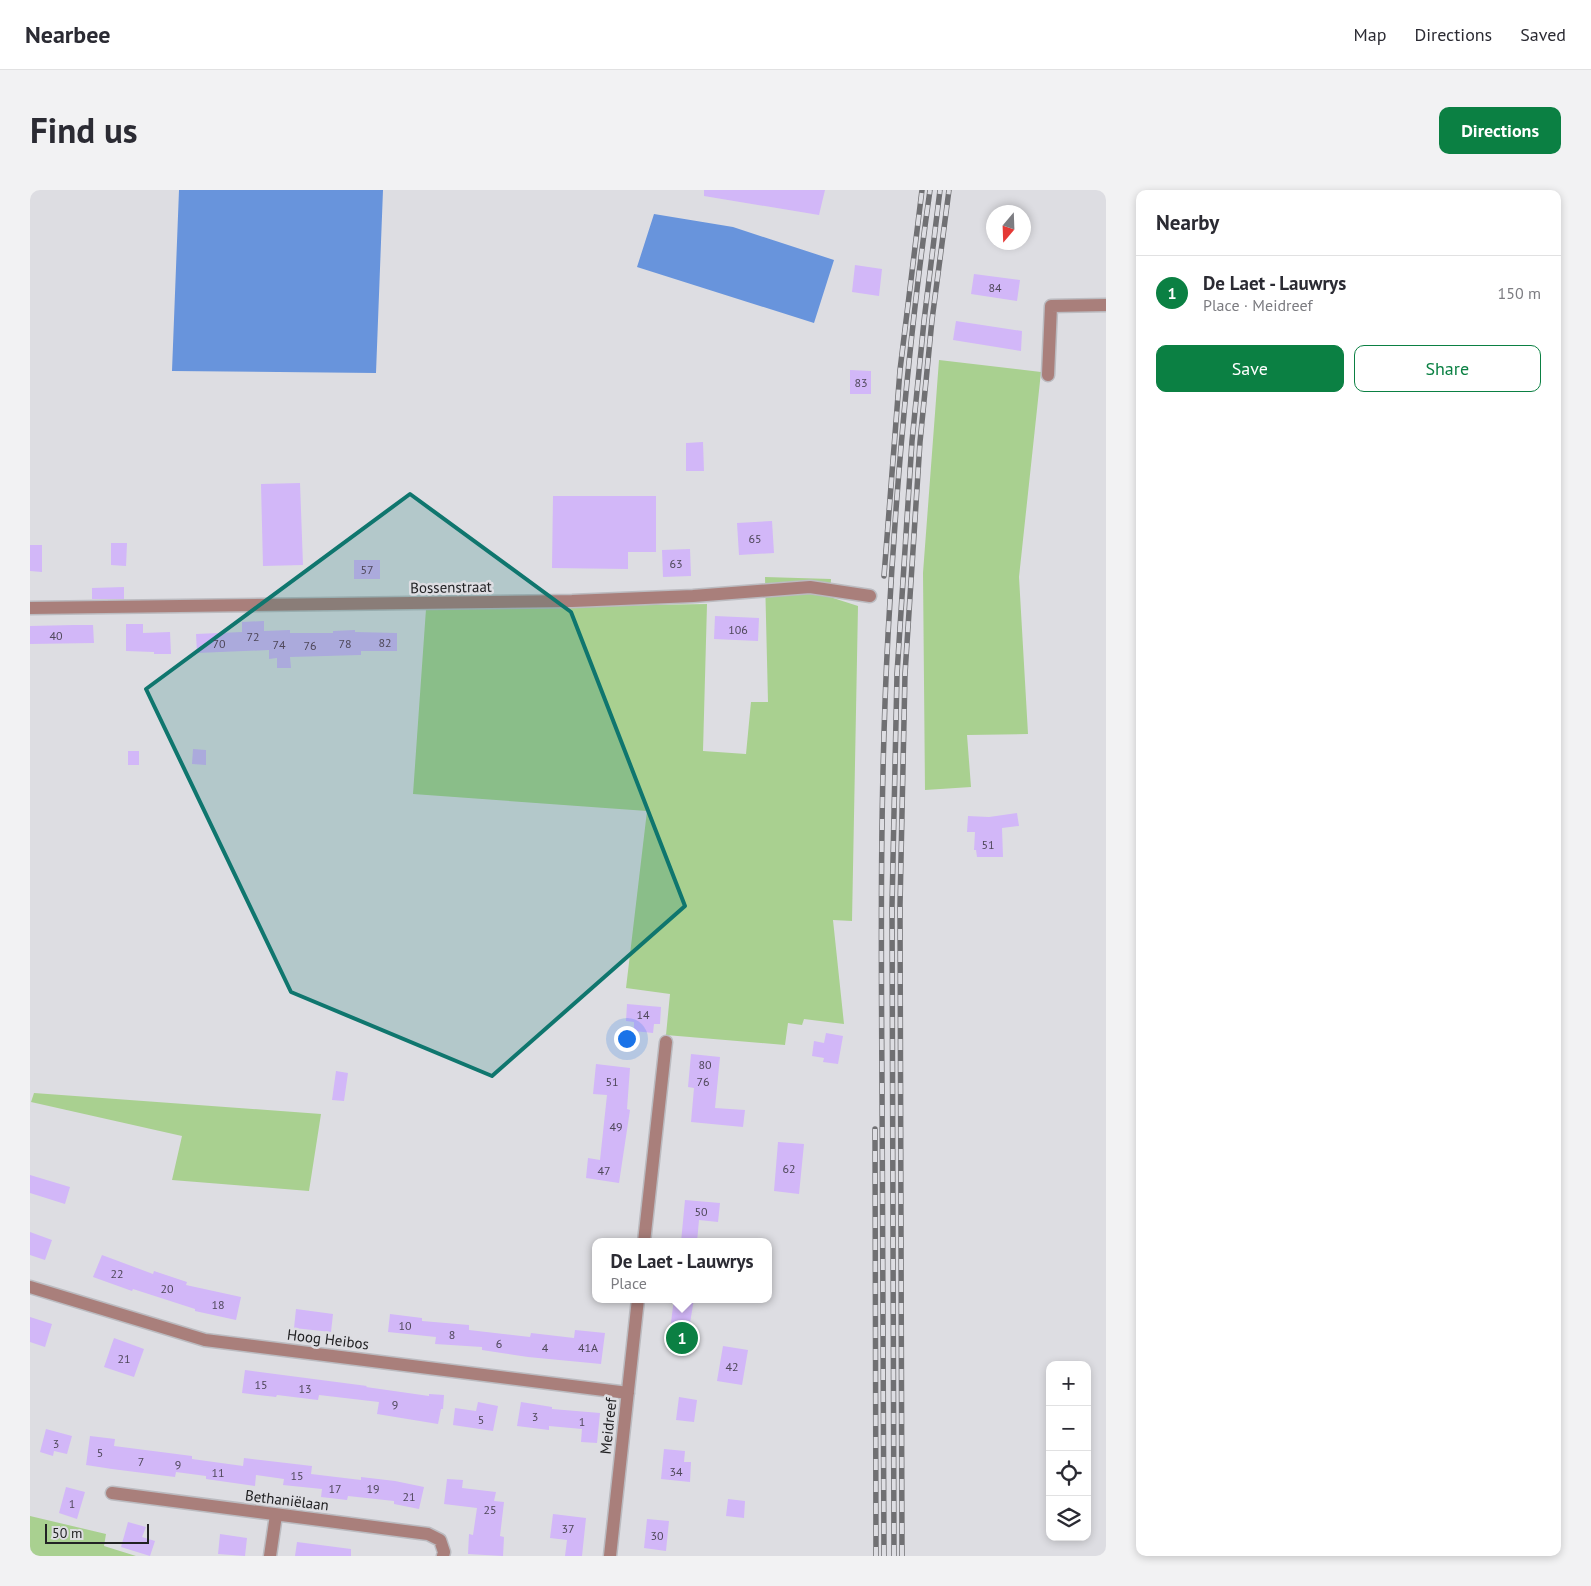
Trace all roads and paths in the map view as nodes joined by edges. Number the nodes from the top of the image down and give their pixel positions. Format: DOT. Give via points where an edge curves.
graph roads {
  1 [pos="1106,305"];
  2 [pos="1048,375"];
  3 [pos="870,596"];
  4 [pos="30,608"];
  5 [pos="666,1042"];
  6 [pos="644,1238"];
  7 [pos="30,1287"];
  8 [pos="638,1303"];
  9 [pos="628,1394"];
  10 [pos="112,1493"];
  11 [pos="276,1514"];
  12 [pos="270,1556"];
  13 [pos="443,1556"];
  14 [pos="610,1556"];
  1 -- 2 [label="street" via="1051,306"];
  3 -- 4 [label="street, Bossenstraat" via="810,587 572,601"];
  5 -- 6 [label="street"];
  7 -- 9 [label="street, Hoog Heibos" via="205,1340"];
  8 -- 9 [label="street, Meidreef"];
  9 -- 14 [label="street, Meidreef"];
  10 -- 11 [label="street, Bethaniëlaan"];
  11 -- 12 [label="street"];
  11 -- 13 [label="street, Bethaniëlaan" via="428,1534 440,1540"];
}
